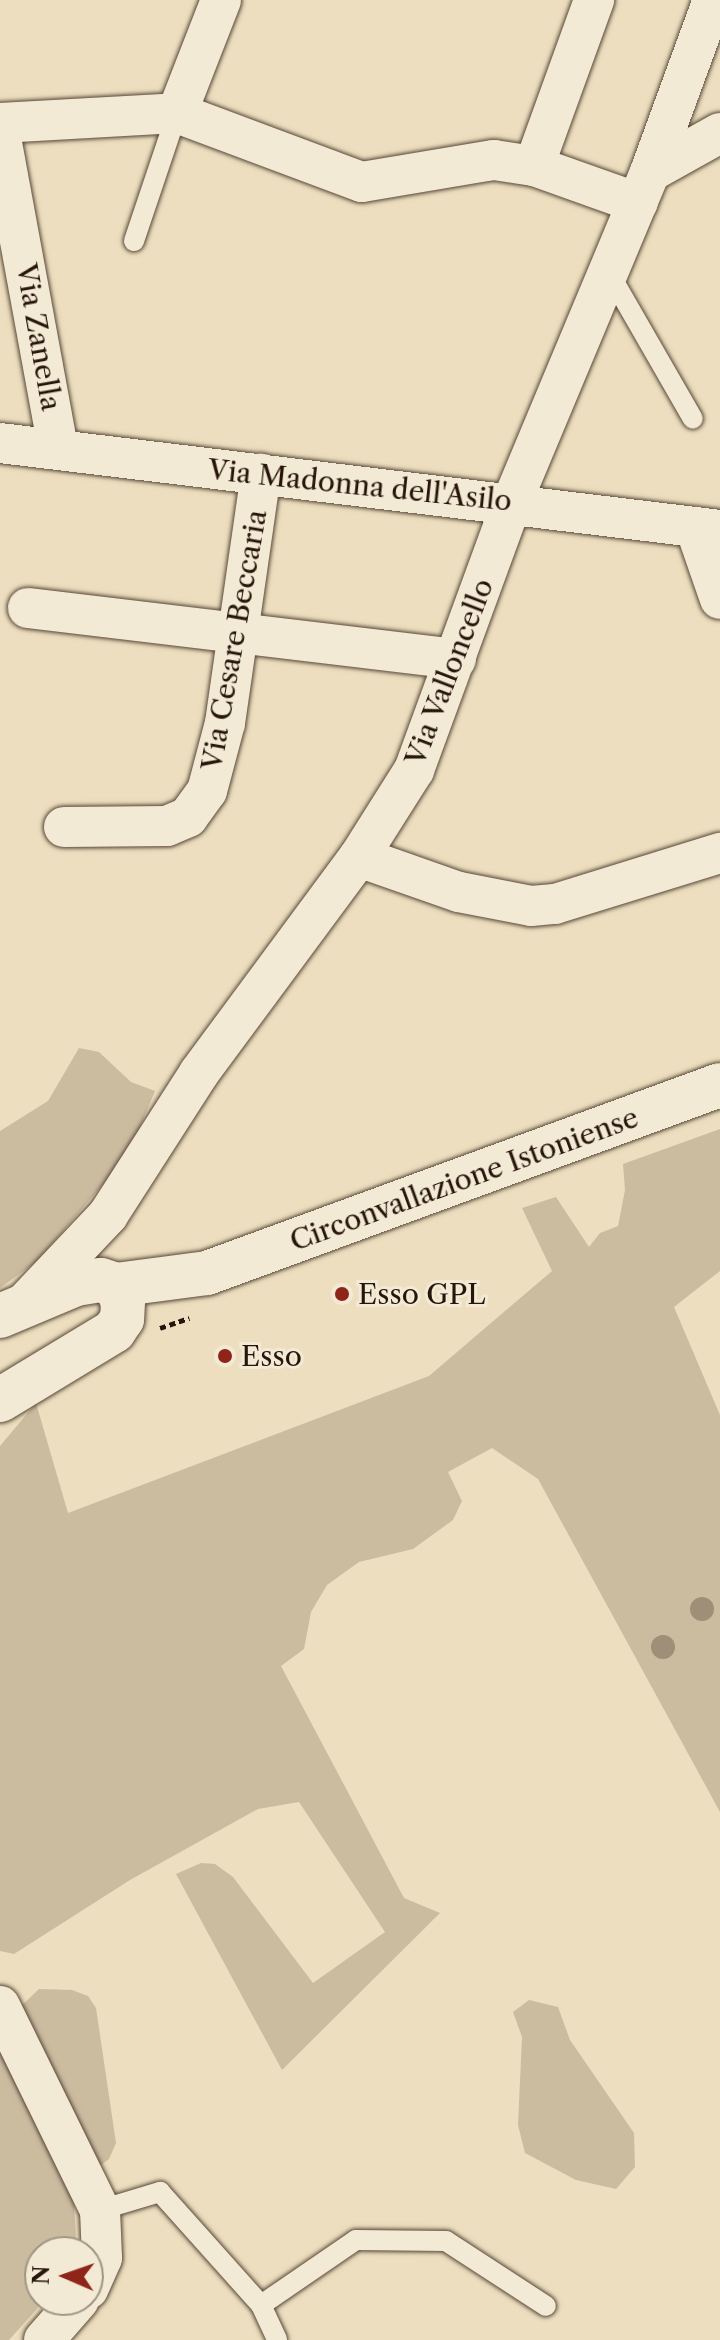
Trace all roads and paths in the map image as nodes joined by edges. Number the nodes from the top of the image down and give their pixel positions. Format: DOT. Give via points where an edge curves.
graph roads {
  1 [pos="221,0"];
  2 [pos="594,0"];
  3 [pos="713,16"];
  4 [pos="177,113"];
  5 [pos="0,123"];
  6 [pos="0,132"];
  7 [pos="720,133"];
  8 [pos="534,166"];
  9 [pos="644,188"];
  10 [pos="134,241"];
  11 [pos="609,273"];
  12 [pos="16,286"];
  13 [pos="693,419"];
  14 [pos="0,443"];
  15 [pos="58,449"];
  16 [pos="261,474"];
  17 [pos="512,502"];
  18 [pos="707,529"];
  19 [pos="720,599"];
  20 [pos="28,608"];
  21 [pos="240,632"];
  22 [pos="456,659"];
  23 [pos="64,827"];
  24 [pos="720,853"];
  25 [pos="359,857"];
  26 [pos="720,1085"];
  27 [pos="207,1273"];
  28 [pos="116,1285"];
  29 [pos="11,1311"];
  30 [pos="114,1331"];
  31 [pos="0,1400"];
  32 [pos="0,2006"];
  33 [pos="100,2210"];
  34 [pos="101,2236"];
  35 [pos="261,2305"];
  36 [pos="546,2306"];
  37 [pos="65,2316"];
  38 [pos="44,2340"];
  39 [pos="277,2340"];
  1 -- 4 [label="street"];
  2 -- 8 [label="street"];
  3 -- 9 [label="street, Via Valloncello"];
  4 -- 5 [label="street"];
  4 -- 8 [label="street" via="362,182 460,163"];
  4 -- 10 [label="lane"];
  6 -- 12 [label="street, Via Zanella"];
  7 -- 9 [label="street"];
  8 -- 9 [label="street"];
  9 -- 11 [label="street, Via Valloncello"];
  11 -- 13 [label="lane"];
  11 -- 17 [label="street, Via Valloncello"];
  12 -- 15 [label="street, Via Zanella"];
  14 -- 15 [label="street, Via Madonna dell'Asilo"];
  15 -- 16 [label="street, Via Madonna dell'Asilo"];
  16 -- 17 [label="street, Via Madonna dell'Asilo"];
  16 -- 21 [label="street, Via Cesare Beccaria"];
  17 -- 18 [label="street, Via Madonna dell'Asilo"];
  17 -- 22 [label="street, Via Valloncello"];
  18 -- 19 [label="street"];
  20 -- 21 [label="street"];
  21 -- 22 [label="street"];
  21 -- 23 [label="street, Via Cesare Beccaria" via="218,760 207,791 188,817 167,826"];
  22 -- 25 [label="street, Via Valloncello" via="414,770"];
  24 -- 25 [label="street" via="555,904 531,906 459,892"];
  25 -- 29 [label="street, Via Valloncello" via="199,1073 108,1215"];
  26 -- 27 [label="main road, Circonvallazione Istoniense"];
  27 -- 28 [label="main road, Circonvallazione Istoniense"];
  27 -- 30 [label="main road, Circonvallazione Istoniense"];
  28 -- 29 [label="main road, Circonvallazione Istoniense" via="101,1280 76,1284"];
  28 -- 30 [label="main road" via="123,1302 122,1319"];
  30 -- 31 [label="main road, Circonvallazione Istoniense"];
  32 -- 33 [label="street"];
  33 -- 34 [label="street"];
  33 -- 35 [label="lane" via="160,2192"];
  35 -- 36 [label="lane" via="356,2240 446,2241"];
  35 -- 39 [label="lane"];
  37 -- 38 [label="street"];
}
